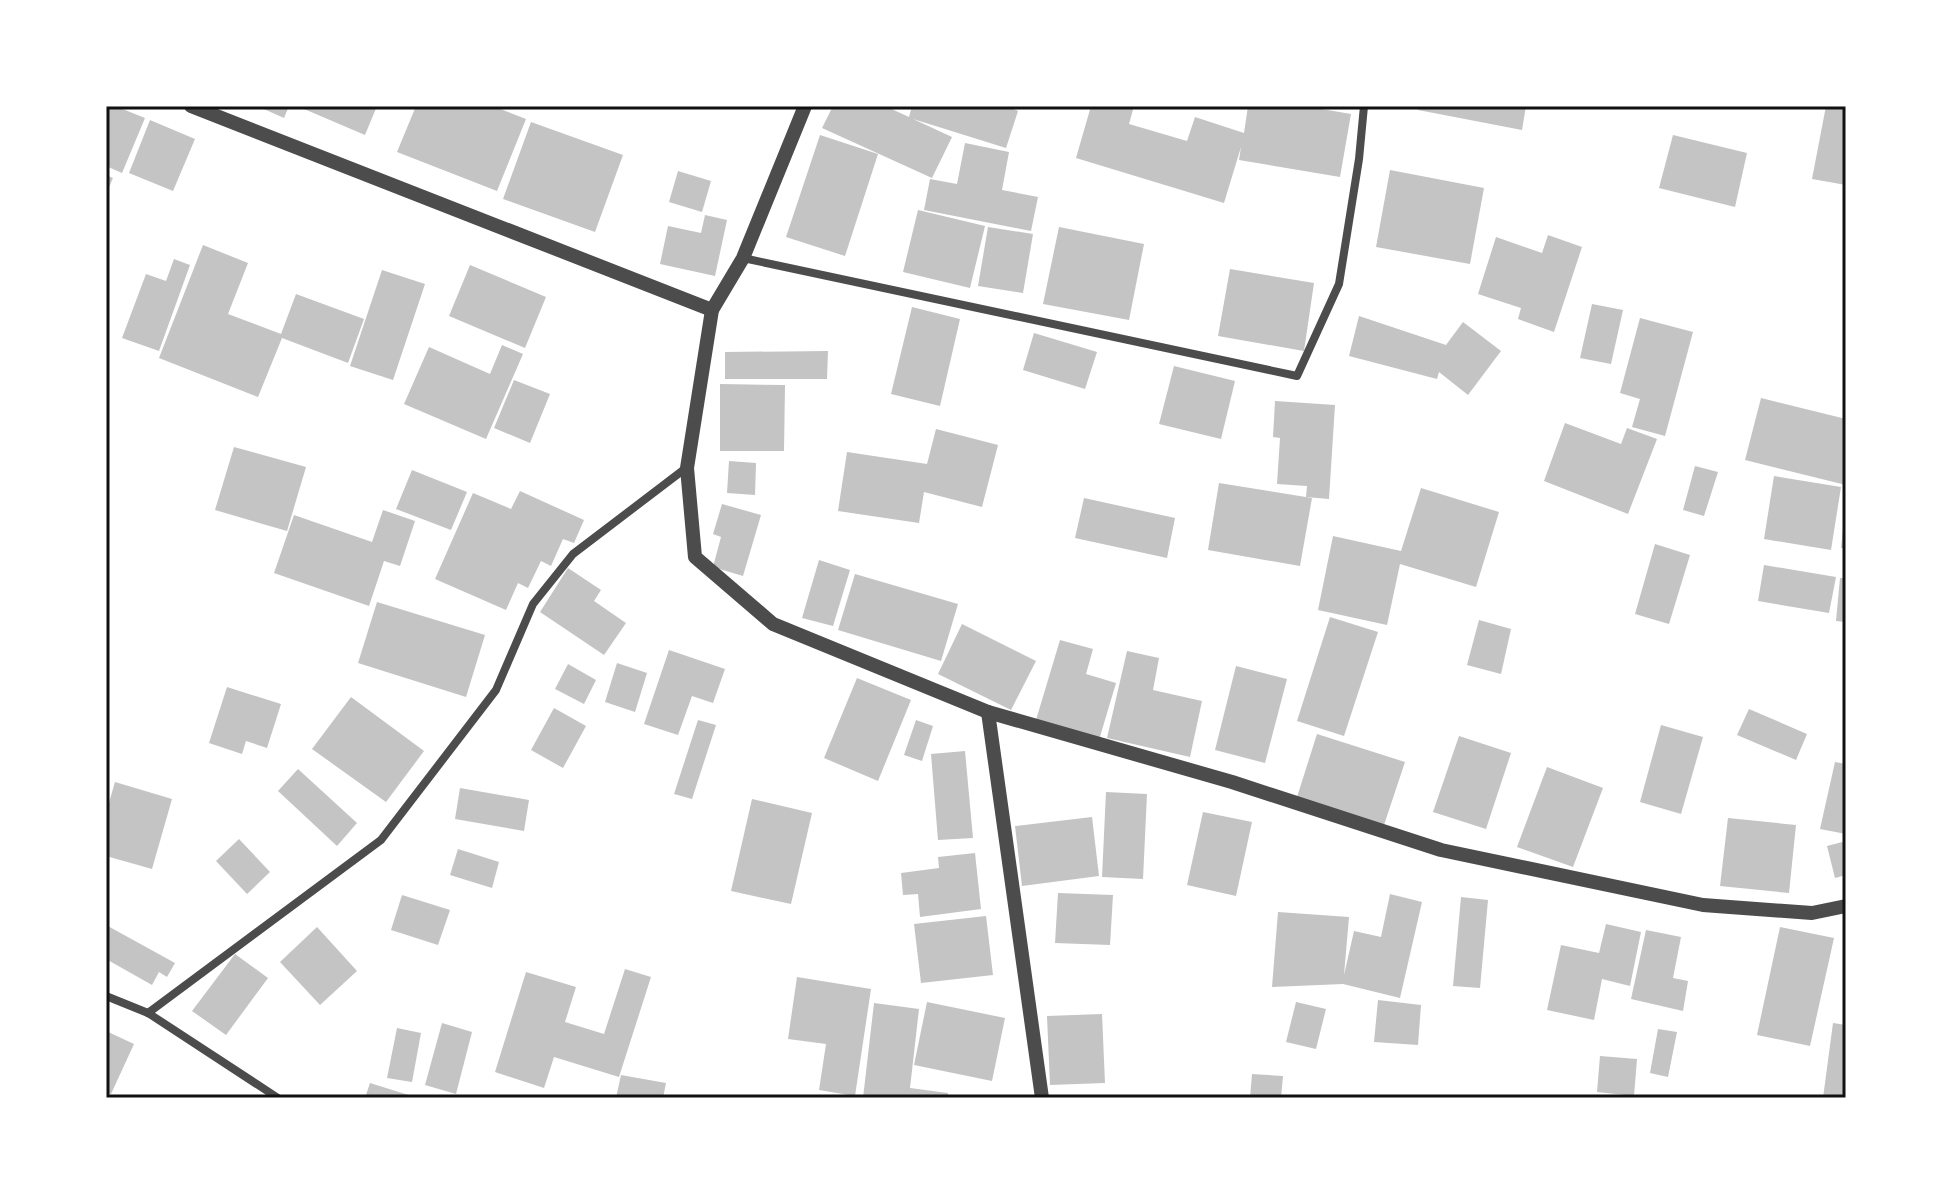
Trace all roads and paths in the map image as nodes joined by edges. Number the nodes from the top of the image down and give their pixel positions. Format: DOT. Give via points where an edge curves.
graph roads {
  1 [pos="191,106"];
  2 [pos="805,106"];
  3 [pos="1364,106"];
  4 [pos="743,258"];
  5 [pos="712,310"];
  6 [pos="687,468"];
  7 [pos="988,712"];
  8 [pos="1846,906"];
  9 [pos="106,996"];
  10 [pos="148,1013"];
  11 [pos="278,1098"];
  12 [pos="1042,1098"];
  1 -- 5 [label="street"];
  2 -- 4 [label="street"];
  3 -- 4 [label="street" via="1339,284 1297,376"];
  4 -- 5 [label="street"];
  5 -- 6 [label="street"];
  6 -- 7 [label="street" via="695,557 773,624"];
  6 -- 10 [label="street" via="573,554 533,604 496,690 381,840"];
  7 -- 8 [label="street" via="1232,782 1441,850 1703,905 1812,913"];
  7 -- 12 [label="street"];
  9 -- 10 [label="street"];
  10 -- 11 [label="street"];
}
